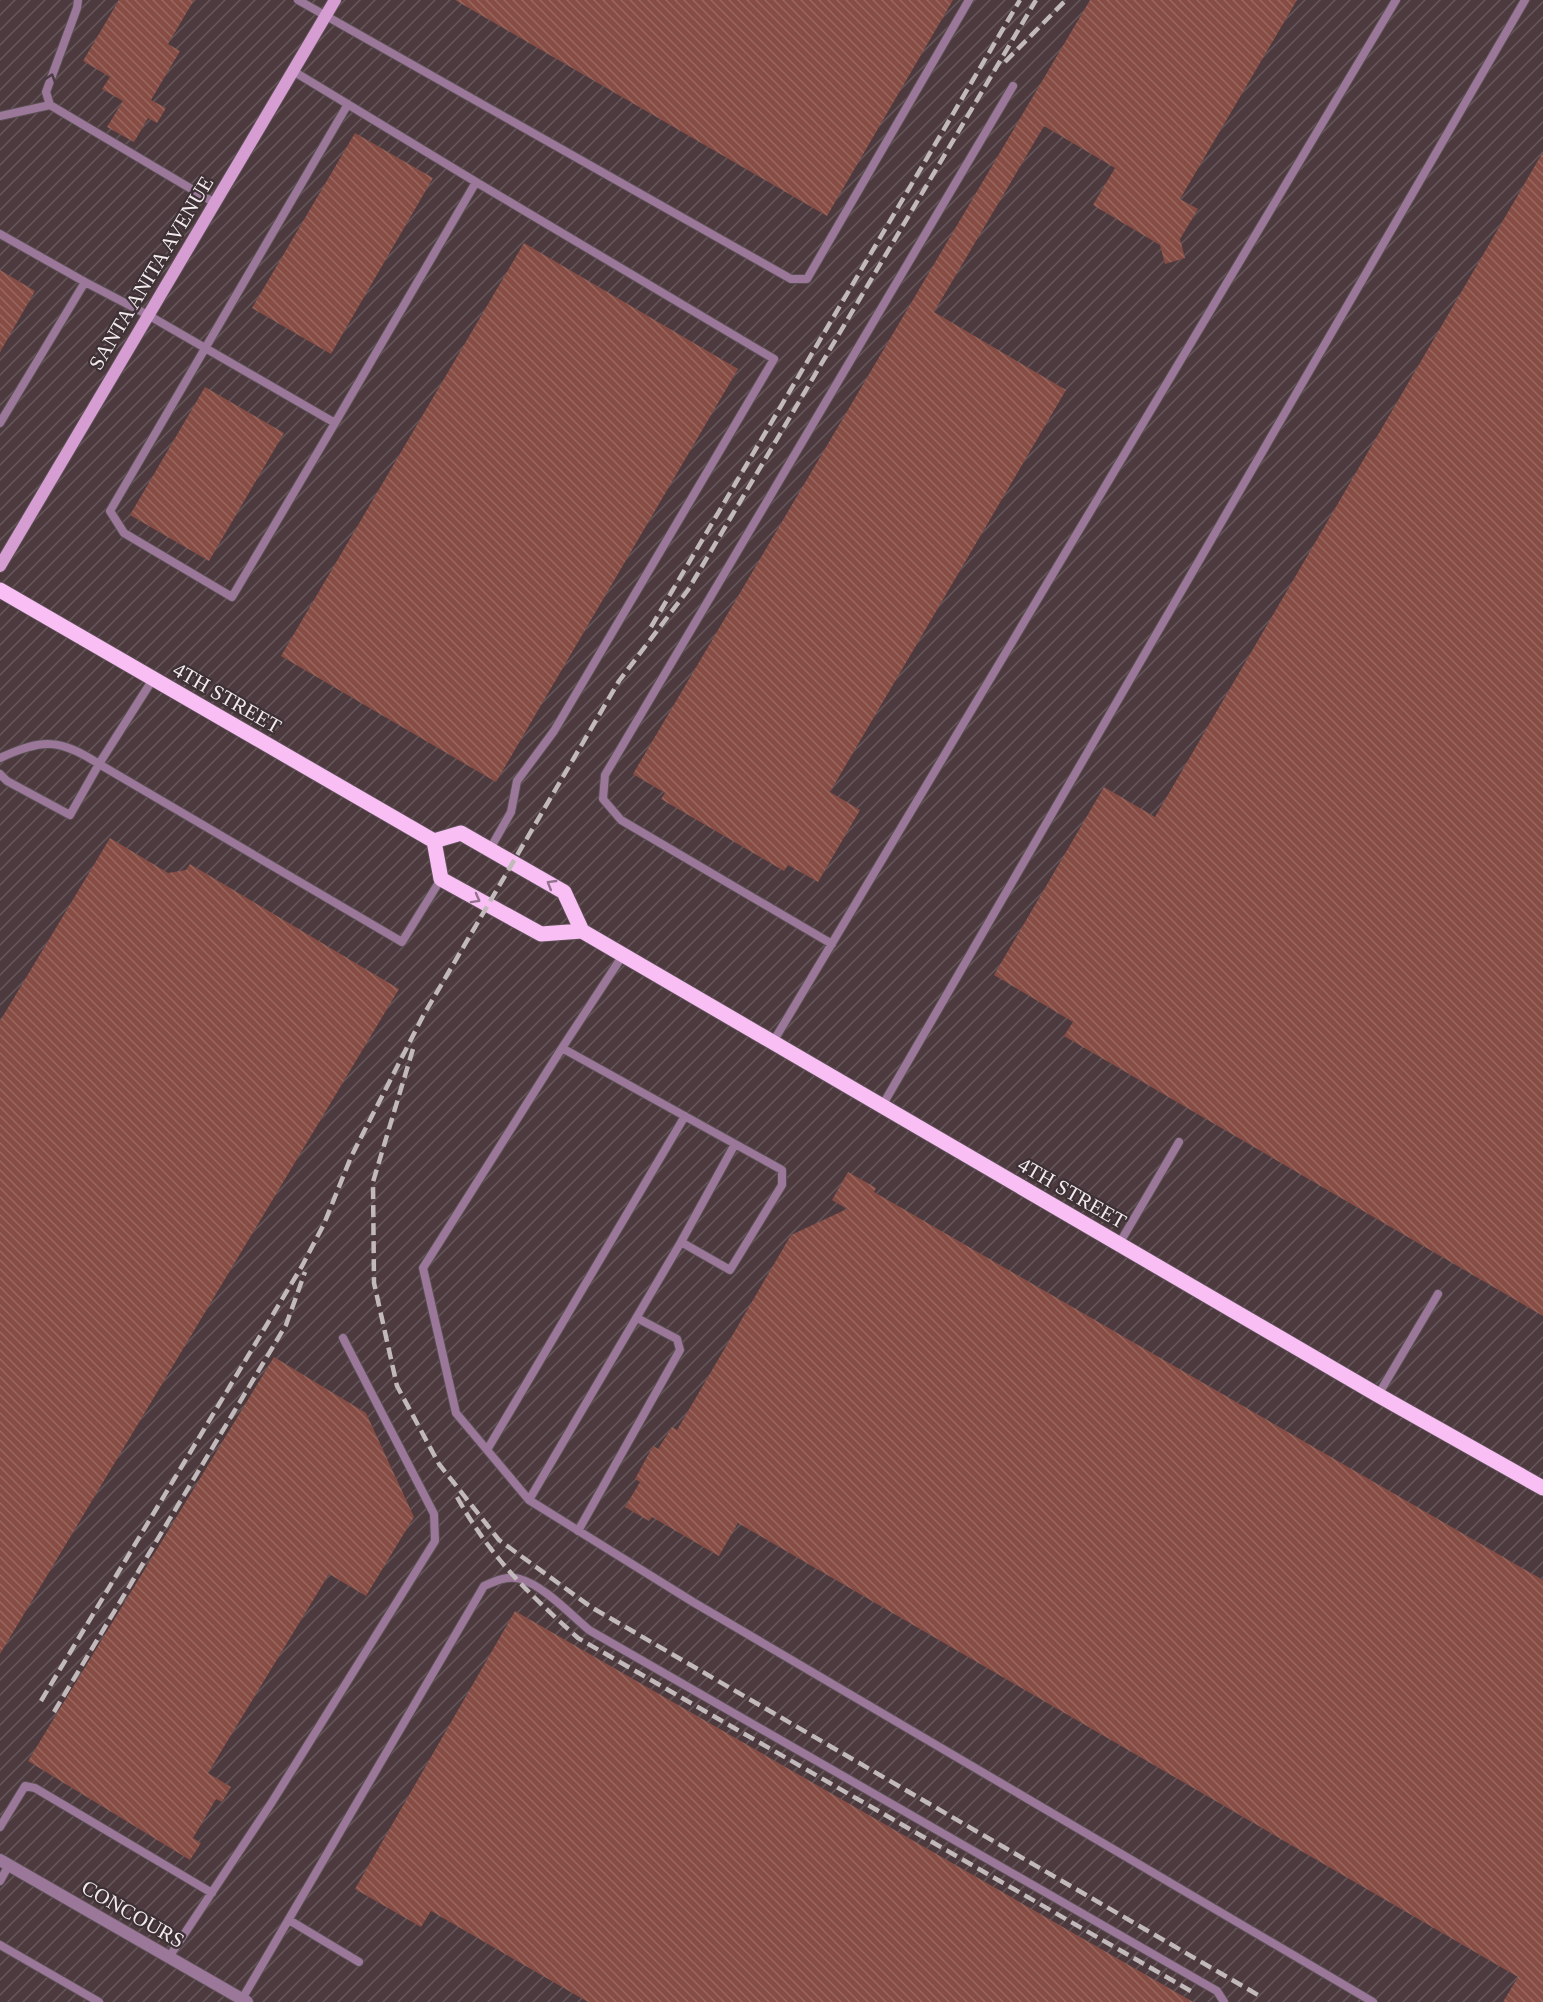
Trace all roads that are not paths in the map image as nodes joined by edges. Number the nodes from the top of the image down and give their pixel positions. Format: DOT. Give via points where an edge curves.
graph roads {
  1 [pos="78,0"];
  2 [pos="298,0"];
  3 [pos="335,0"];
  4 [pos="969,0"];
  5 [pos="1396,0"];
  6 [pos="1525,0"];
  7 [pos="326,16"];
  8 [pos="293,71"];
  9 [pos="1012,86"];
  10 [pos="348,104"];
  11 [pos="50,105"];
  12 [pos="0,116"];
  13 [pos="476,182"];
  14 [pos="214,203"];
  15 [pos="0,234"];
  16 [pos="85,282"];
  17 [pos="148,315"];
  18 [pos="205,348"];
  19 [pos="0,423"];
  20 [pos="335,423"];
  21 [pos="0,566"];
  22 [pos="0,590"];
  23 [pos="153,679"];
  24 [pos="0,758"];
  25 [pos="99,764"];
  26 [pos="0,774"];
  27 [pos="434,841"];
  28 [pos="490,849"];
  29 [pos="441,879"];
  30 [pos="582,931"];
  31 [pos="832,944"];
  32 [pos="623,955"];
  33 [pos="773,1042"];
  34 [pos="562,1048"];
  35 [pos="882,1106"];
  36 [pos="685,1116"];
  37 [pos="1179,1142"];
  38 [pos="735,1143"];
  39 [pos="681,1242"];
  40 [pos="1119,1244"];
  41 [pos="1438,1294"];
  42 [pos="637,1318"];
  43 [pos="343,1338"];
  44 [pos="1378,1395"];
  45 [pos="487,1450"];
  46 [pos="1543,1488"];
  47 [pos="529,1500"];
  48 [pos="578,1531"];
  49 [pos="0,1827"];
  50 [pos="4,1862"];
  51 [pos="0,1881"];
  52 [pos="212,1893"];
  53 [pos="289,1920"];
  54 [pos="0,1945"];
  55 [pos="169,1957"];
  56 [pos="359,1962"];
  57 [pos="245,2001"];
  58 [pos="99,2002"];
  59 [pos="1224,2002"];
  60 [pos="1373,2002"];
  11 -- 1 [label="lane, one-way" via="46,92"];
  2 -- 7 [label="lane"];
  3 -- 7 [label="street, SANTA ANITA AVENUE"];
  4 -- 7 [label="lane" via="807,279 791,279"];
  5 -- 31 [label="lane"];
  6 -- 35 [label="lane"];
  7 -- 8 [label="street, SANTA ANITA AVENUE"];
  8 -- 10 [label="lane"];
  8 -- 14 [label="street, SANTA ANITA AVENUE"];
  9 -- 31 [label="lane" via="605,775 603,799 621,820"];
  10 -- 13 [label="lane"];
  10 -- 18 [label="lane"];
  11 -- 12 [label="lane"];
  11 -- 14 [label="lane"];
  13 -- 20 [label="lane"];
  13 -- 28 [label="lane" via="774,359 554,731 517,781 510,812"];
  14 -- 17 [label="street, SANTA ANITA AVENUE"];
  15 -- 16 [label="lane"];
  16 -- 17 [label="lane"];
  16 -- 19 [label="lane"];
  17 -- 18 [label="lane"];
  17 -- 21 [label="street, SANTA ANITA AVENUE"];
  18 -- 20 [label="lane"];
  18 -- 20 [label="lane" via="110,511 124,533 232,597"];
  22 -- 23 [label="main road, 4TH STREET"];
  23 -- 25 [label="lane"];
  23 -- 27 [label="main road, 4TH STREET"];
  24 -- 25 [label="lane" via="48,743 62,744"];
  25 -- 26 [label="lane" via="70,815"];
  25 -- 29 [label="lane" via="402,942"];
  27 -- 28 [label="main road" via="461,833"];
  27 -- 29 [label="main road"];
  30 -- 28 [label="main road, one-way" via="564,892"];
  29 -- 30 [label="main road, one-way" via="541,934"];
  30 -- 32 [label="main road, 4TH STREET"];
  31 -- 33 [label="lane"];
  32 -- 33 [label="main road, 4TH STREET"];
  32 -- 34 [label="lane"];
  33 -- 35 [label="main road, 4TH STREET"];
  34 -- 36 [label="lane"];
  34 -- 45 [label="lane" via="423,1268 456,1413"];
  35 -- 40 [label="main road, 4TH STREET"];
  36 -- 38 [label="lane"];
  36 -- 45 [label="lane"];
  37 -- 40 [label="lane"];
  38 -- 39 [label="lane"];
  38 -- 39 [label="lane" via="782,1170 782,1185 730,1270"];
  39 -- 42 [label="lane"];
  40 -- 44 [label="main road, 4TH STREET"];
  41 -- 44 [label="lane"];
  42 -- 47 [label="lane"];
  42 -- 48 [label="lane" via="677,1339 680,1350"];
  43 -- 52 [label="lane" via="434,1514 435,1541"];
  44 -- 46 [label="main road, 4TH STREET"];
  45 -- 47 [label="lane"];
  47 -- 48 [label="lane"];
  48 -- 60 [label="lane"];
  49 -- 52 [label="lane" via="25,1786 35,1788"];
  50 -- 51 [label="lane"];
  50 -- 55 [label="street, CONCOURS"];
  52 -- 55 [label="lane"];
  53 -- 56 [label="lane"];
  53 -- 57 [label="lane"];
  53 -- 59 [label="lane" via="484,1586 498,1579 520,1578 589,1630 1217,1991"];
  54 -- 58 [label="lane"];
  55 -- 57 [label="street, CONCOURS"];
}
